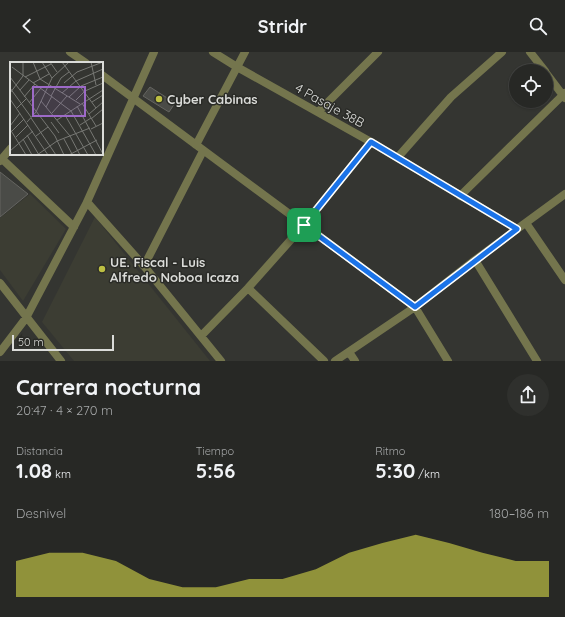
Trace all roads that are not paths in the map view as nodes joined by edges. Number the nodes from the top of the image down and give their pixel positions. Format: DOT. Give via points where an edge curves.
graph roads {
  1 [pos="70,52"];
  2 [pos="154,52"];
  3 [pos="213,52"];
  4 [pos="245,52"];
  5 [pos="378,52"];
  6 [pos="502,52"];
  7 [pos="530,52"];
  8 [pos="84,62"];
  9 [pos="539,64"];
  10 [pos="237,67"];
  11 [pos="103,76"];
  12 [pos="553,82"];
  13 [pos="564,95"];
  14 [pos="133,98"];
  15 [pos="318,112"];
  16 [pos="371,142"];
  17 [pos="196,145"];
  18 [pos="10,149"];
  19 [pos="204,150"];
  20 [pos="398,158"];
  21 [pos="1,160"];
  22 [pos="565,194"];
  23 [pos="460,196"];
  24 [pos="87,202"];
  25 [pos="526,223"];
  26 [pos="304,225"];
  27 [pos="74,228"];
  28 [pos="517,229"];
  29 [pos="475,260"];
  30 [pos="144,266"];
  31 [pos="565,280"];
  32 [pos="0,283"];
  33 [pos="248,288"];
  34 [pos="415,307"];
  35 [pos="26,318"];
  36 [pos="201,336"];
  37 [pos="0,352"];
  38 [pos="349,352"];
  39 [pos="61,361"];
  40 [pos="221,361"];
  41 [pos="324,361"];
  42 [pos="335,361"];
  43 [pos="355,361"];
  44 [pos="448,361"];
  45 [pos="537,361"];
  1 -- 8 [label="street"];
  2 -- 14 [label="street"];
  3 -- 10 [label="street, 4 Pasaje 38B"];
  4 -- 10 [label="street"];
  5 -- 15 [label="street"];
  6 -- 20 [label="street" via="451,97"];
  7 -- 9 [label="street"];
  10 -- 15 [label="street, 4 Pasaje 38B"];
  10 -- 17 [label="street"];
  11 -- 14 [label="street"];
  12 -- 13 [label="street"];
  13 -- 23 [label="street"];
  14 -- 17 [label="street"];
  14 -- 24 [label="street"];
  15 -- 16 [label="street, 4 Pasaje 38B"];
  16 -- 20 [label="street, 4 Pasaje 38B"];
  16 -- 26 [label="street"];
  17 -- 19 [label="street"];
  18 -- 21 [label="street"];
  19 -- 26 [label="street"];
  19 -- 30 [label="street"];
  20 -- 23 [label="street, 4 Pasaje 38B"];
  21 -- 27 [label="street"];
  22 -- 25 [label="street"];
  23 -- 28 [label="street, 4 Pasaje 38B"];
  24 -- 27 [label="street"];
  24 -- 30 [label="street"];
  25 -- 28 [label="street"];
  25 -- 31 [label="street"];
  26 -- 33 [label="street"];
  26 -- 34 [label="street"];
  27 -- 35 [label="street"];
  28 -- 29 [label="street"];
  29 -- 34 [label="street"];
  29 -- 45 [label="street"];
  30 -- 36 [label="street"];
  32 -- 35 [label="street"];
  33 -- 36 [label="street"];
  33 -- 41 [label="street"];
  34 -- 38 [label="street"];
  34 -- 44 [label="street"];
  35 -- 37 [label="street"];
  35 -- 39 [label="street"];
  36 -- 40 [label="street"];
  38 -- 42 [label="street"];
  38 -- 43 [label="street"];
}
